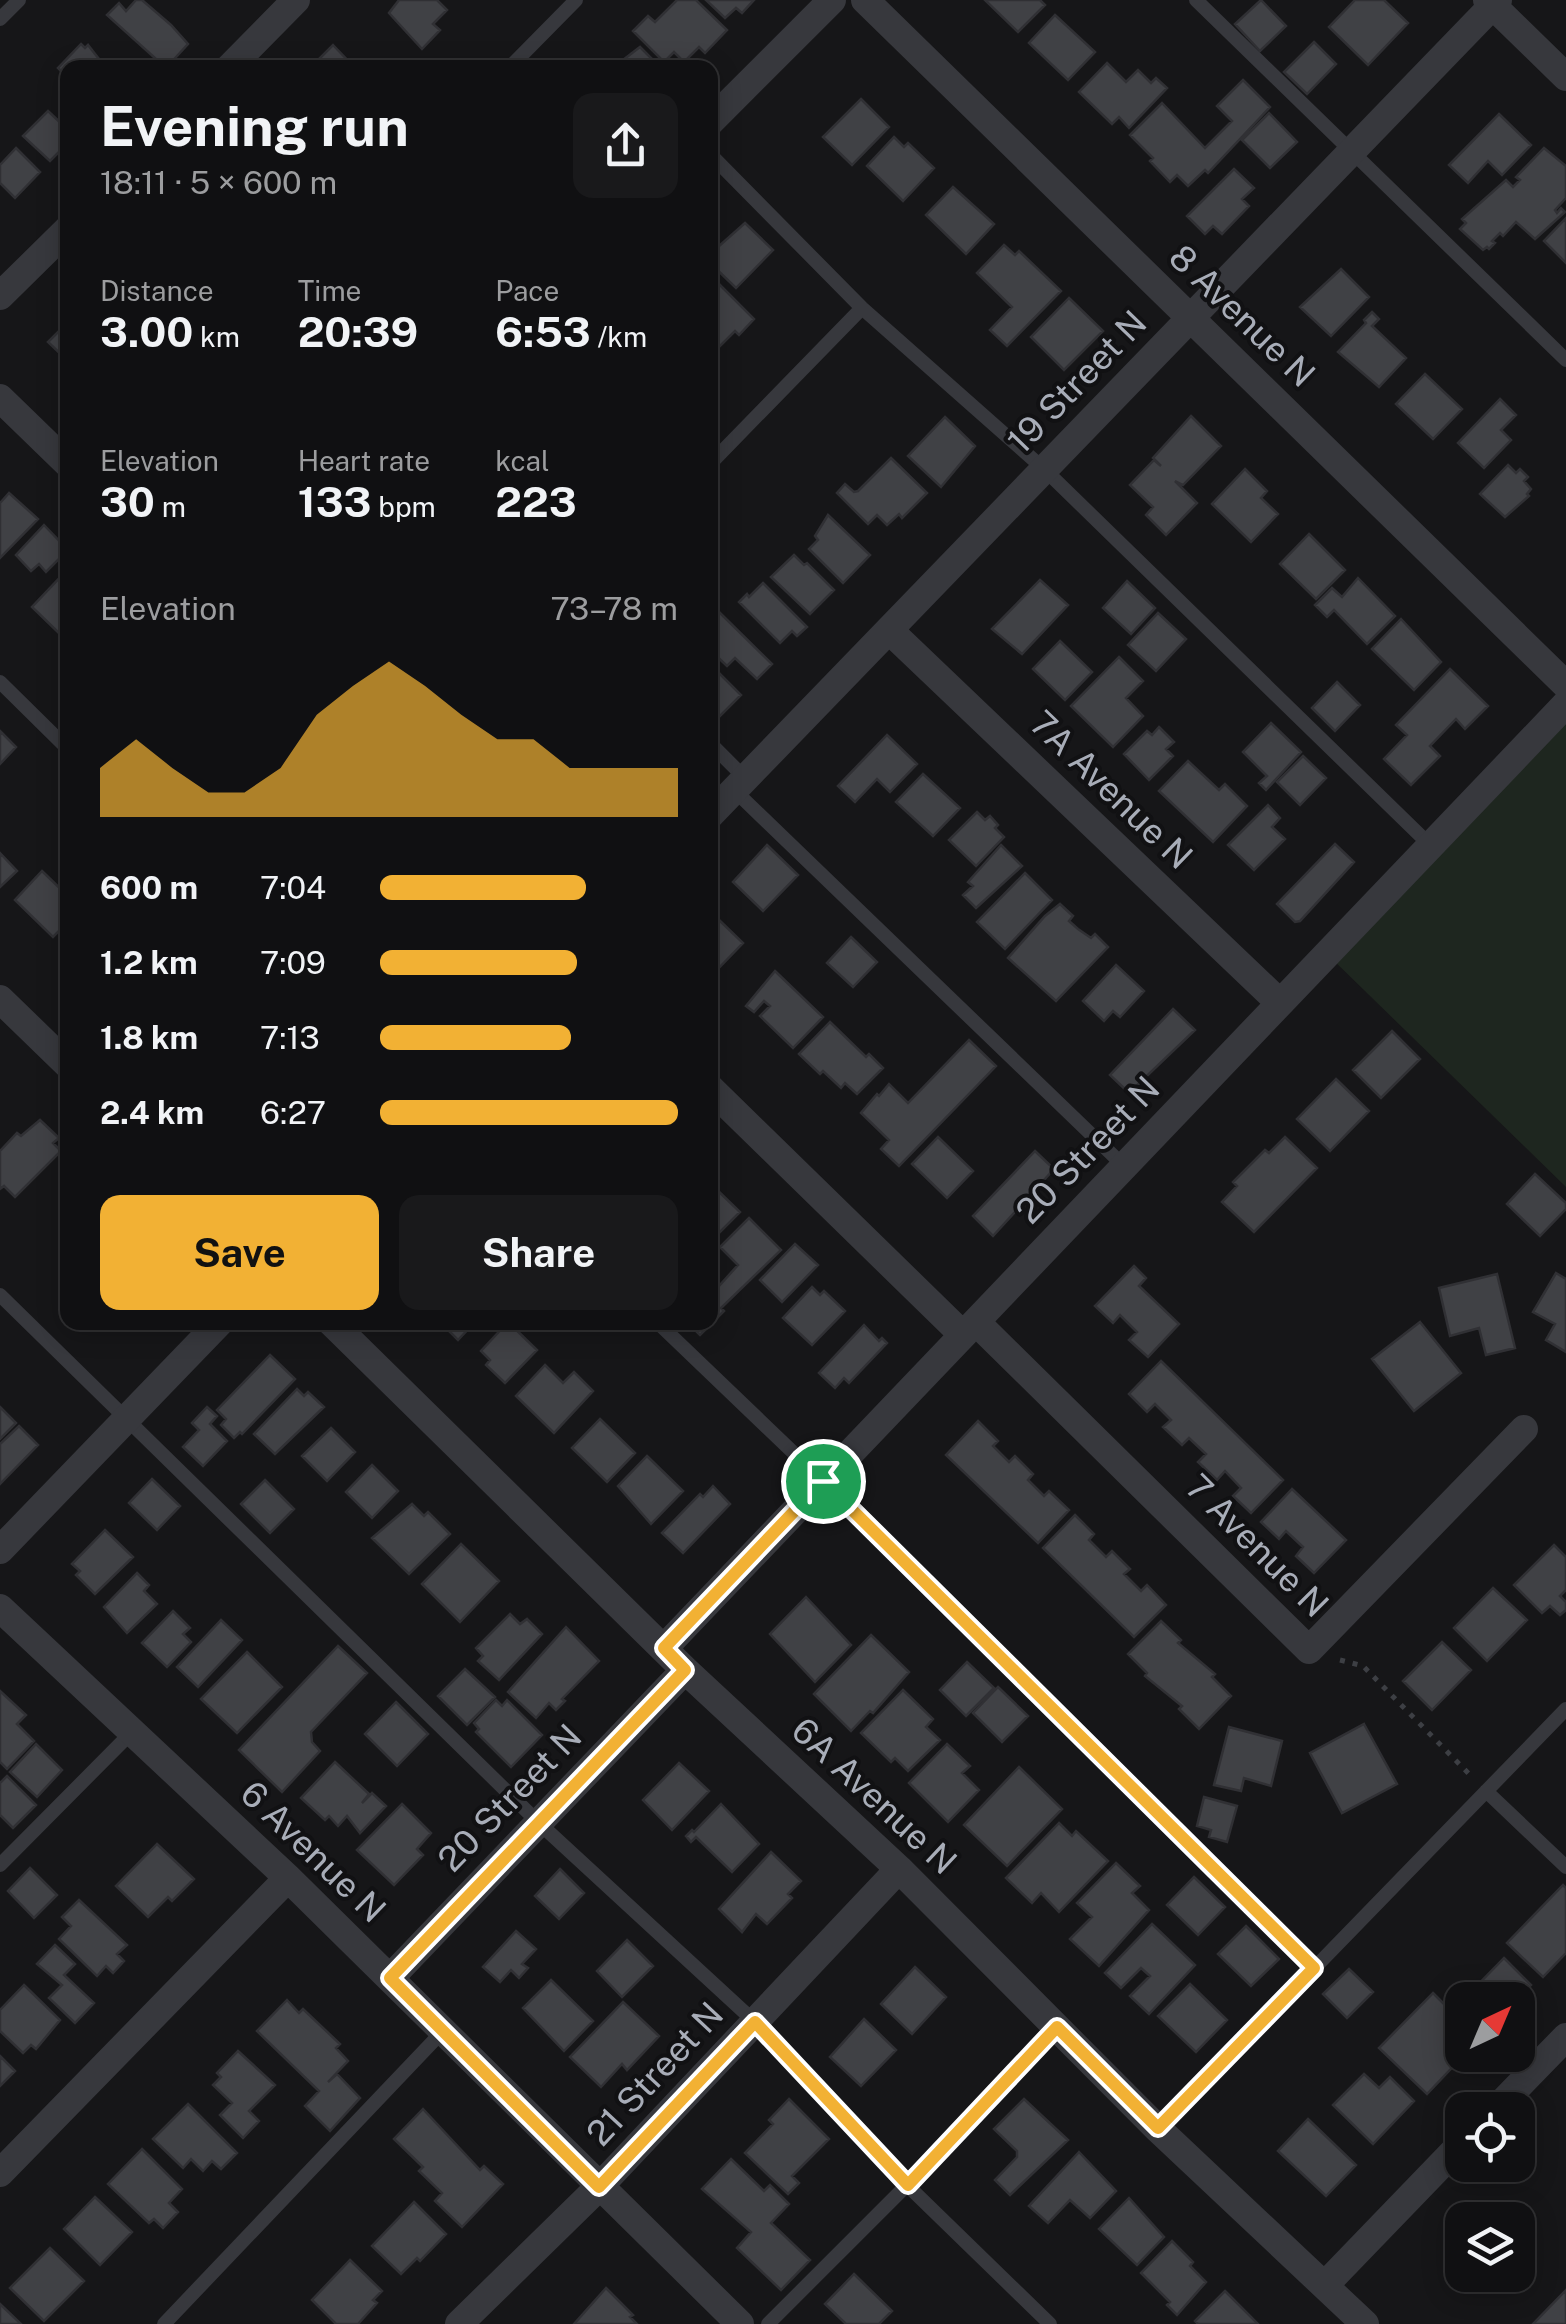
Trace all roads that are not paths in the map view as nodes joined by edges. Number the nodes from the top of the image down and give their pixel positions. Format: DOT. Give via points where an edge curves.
graph roads {
  1 [pos="18,0"];
  2 [pos="296,0"];
  3 [pos="576,0"];
  4 [pos="832,0"];
  5 [pos="866,0"];
  6 [pos="1196,0"];
  7 [pos="1493,2"];
  8 [pos="0,20"];
  9 [pos="237,60"];
  10 [pos="518,60"];
  11 [pos="1566,77"];
  12 [pos="718,114"];
  13 [pos="1352,151"];
  14 [pos="718,162"];
  15 [pos="60,237"];
  16 [pos="0,296"];
  17 [pos="862,308"];
  18 [pos="1190,318"];
  19 [pos="1566,360"];
  20 [pos="0,398"];
  21 [pos="60,456"];
  22 [pos="718,456"];
  23 [pos="1044,469"];
  24 [pos="890,631"];
  25 [pos="0,682"];
  26 [pos="1566,685"];
  27 [pos="1566,704"];
  28 [pos="60,741"];
  29 [pos="718,754"];
  30 [pos="740,784"];
  31 [pos="718,807"];
  32 [pos="1431,846"];
  33 [pos="0,999"];
  34 [pos="1280,1003"];
  35 [pos="60,1057"];
  36 [pos="718,1095"];
  37 [pos="1124,1166"];
  38 [pos="0,1295"];
  39 [pos="970,1328"];
  40 [pos="212,1330"];
  41 [pos="339,1330"];
  42 [pos="665,1330"];
  43 [pos="126,1419"];
  44 [pos="1524,1429"];
  45 [pos="823,1481"];
  46 [pos="0,1550"];
  47 [pos="0,1608"];
  48 [pos="664,1648"];
  49 [pos="685,1670"];
  50 [pos="1566,1710"];
  51 [pos="132,1732"];
  52 [pos="1486,1791"];
  53 [pos="539,1823"];
  54 [pos="0,1866"];
  55 [pos="1566,1867"];
  56 [pos="899,1869"];
  57 [pos="288,1878"];
  58 [pos="1314,1968"];
  59 [pos="390,1978"];
  60 [pos="755,2022"];
  61 [pos="1057,2027"];
  62 [pos="443,2031"];
  63 [pos="1566,2036"];
  64 [pos="1512,2092"];
  65 [pos="1158,2128"];
  66 [pos="1445,2161"];
  67 [pos="0,2173"];
  68 [pos="908,2185"];
  69 [pos="599,2187"];
  70 [pos="1325,2285"];
  71 [pos="164,2324"];
  72 [pos="459,2324"];
  73 [pos="740,2324"];
  74 [pos="768,2324"];
  75 [pos="1050,2324"];
  76 [pos="1365,2324"];
  1 -- 8 [label="lane"];
  2 -- 9 [label="street"];
  3 -- 10 [label="lane"];
  4 -- 12 [label="street"];
  5 -- 18 [label="street, 8 Avenue N"];
  6 -- 13 [label="lane"];
  7 -- 11 [label="street"];
  7 -- 13 [label="street, 19 Street N"];
  13 -- 18 [label="street, 19 Street N"];
  13 -- 19 [label="lane"];
  14 -- 17 [label="lane"];
  15 -- 16 [label="street"];
  17 -- 22 [label="lane"];
  17 -- 23 [label="lane"];
  18 -- 23 [label="street, 19 Street N"];
  18 -- 26 [label="street, 8 Avenue N"];
  20 -- 21 [label="street"];
  23 -- 24 [label="street, 19 Street N"];
  23 -- 32 [label="lane"];
  24 -- 30 [label="street, 19 Street N"];
  24 -- 34 [label="street, 7A Avenue N"];
  25 -- 28 [label="lane"];
  27 -- 32 [label="street, 20 Street N"];
  29 -- 30 [label="lane"];
  30 -- 31 [label="street, 19 Street N"];
  30 -- 37 [label="lane"];
  32 -- 34 [label="street, 20 Street N"];
  33 -- 35 [label="street"];
  34 -- 37 [label="street, 20 Street N"];
  36 -- 39 [label="street, 7 Avenue N"];
  37 -- 39 [label="street, 20 Street N"];
  38 -- 43 [label="lane"];
  39 -- 44 [label="street, 7 Avenue N" via="1309,1650"];
  39 -- 45 [label="street, 20 Street N"];
  40 -- 43 [label="street"];
  41 -- 48 [label="street, 6A Avenue N"];
  42 -- 45 [label="lane"];
  43 -- 46 [label="street"];
  43 -- 53 [label="lane"];
  45 -- 48 [label="street, 20 Street N"];
  45 -- 58 [label="lane"];
  47 -- 51 [label="street, 6 Avenue N"];
  48 -- 49 [label="street, 6A Avenue N"];
  49 -- 53 [label="street, 20 Street N"];
  49 -- 56 [label="street, 6A Avenue N"];
  50 -- 52 [label="lane"];
  51 -- 54 [label="lane"];
  51 -- 57 [label="street, 6 Avenue N"];
  52 -- 55 [label="lane"];
  52 -- 58 [label="lane"];
  53 -- 59 [label="street, 20 Street N"];
  53 -- 60 [label="lane"];
  56 -- 60 [label="street, 21 Street N"];
  56 -- 61 [label="street, 6A Avenue N"];
  57 -- 59 [label="street, 6 Avenue N"];
  57 -- 67 [label="street"];
  58 -- 65 [label="lane"];
  59 -- 62 [label="street, 6 Avenue N"];
  60 -- 68 [label="lane"];
  60 -- 69 [label="street, 21 Street N"];
  61 -- 65 [label="street, 6A Avenue N"];
  61 -- 68 [label="lane"];
  62 -- 69 [label="street, 6 Avenue N"];
  62 -- 71 [label="lane"];
  63 -- 64 [label="street"];
  65 -- 70 [label="street, 6A Avenue N"];
  66 -- 70 [label="street"];
  68 -- 74 [label="lane"];
  68 -- 75 [label="lane"];
  69 -- 72 [label="street, 21 Street N"];
  69 -- 73 [label="street, 6 Avenue N"];
  70 -- 76 [label="street, 6A Avenue N"];
}
